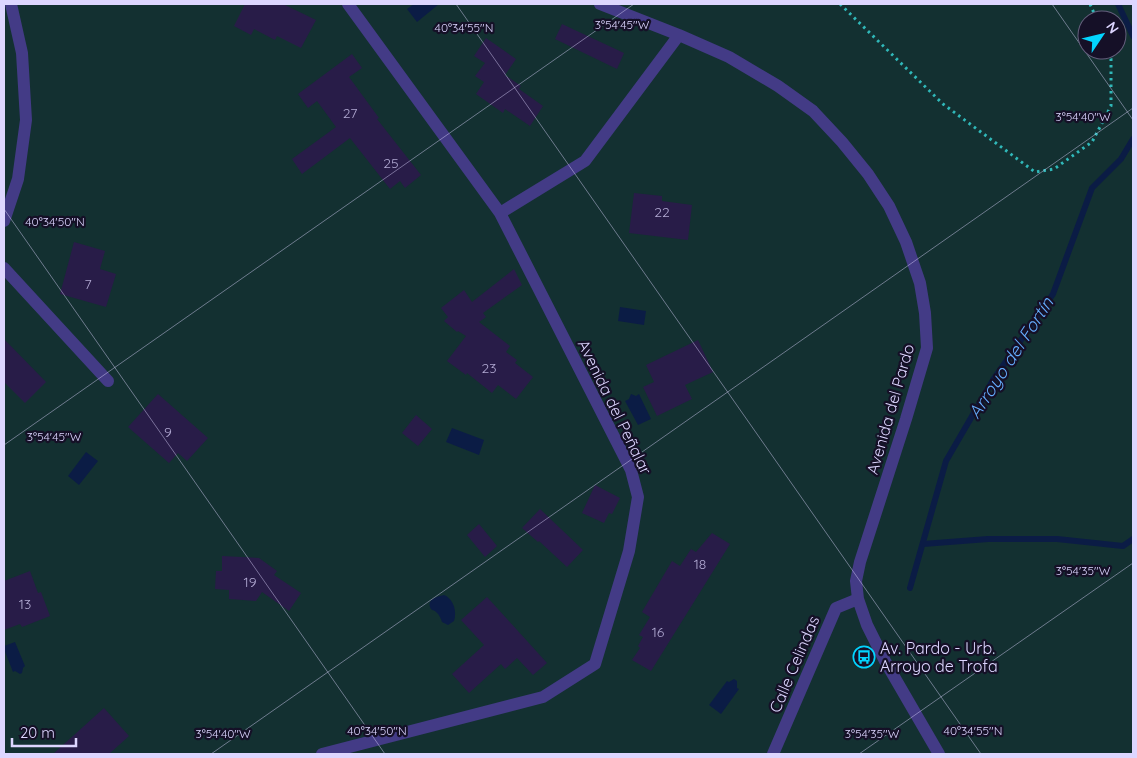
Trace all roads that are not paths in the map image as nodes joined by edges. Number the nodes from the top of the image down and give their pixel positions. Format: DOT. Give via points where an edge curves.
graph roads {
  1 [pos="11,4"];
  2 [pos="348,4"];
  3 [pos="600,4"];
  4 [pos="678,35"];
  5 [pos="500,213"];
  6 [pos="4,221"];
  7 [pos="4,268"];
  8 [pos="108,381"];
  9 [pos="858,599"];
  10 [pos="322,754"];
  11 [pos="773,754"];
  12 [pos="939,754"];
  1 -- 6 [label="street" via="22,53 26,120 18,179"];
  2 -- 5 [label="street, Avenida del Peñalar"];
  3 -- 4 [label="street, Avenida del Pardo"];
  4 -- 5 [label="street" via="585,161"];
  4 -- 9 [label="street, Avenida del Pardo" via="729,57 813,111 868,174 889,206 920,283 927,348 860,562 856,581"];
  5 -- 10 [label="street, Avenida del Peñalar" via="631,470 638,498 629,551 595,664 543,697"];
  7 -- 8 [label="street"];
  9 -- 11 [label="street, Calle Celindas" via="836,608"];
  9 -- 12 [label="street, Avenida del Pardo" via="885,661"];
}
